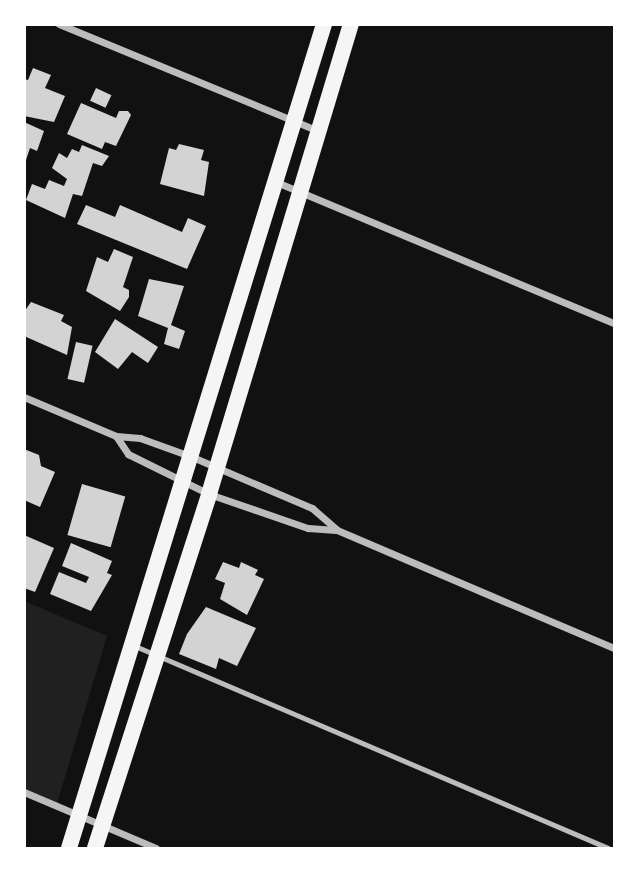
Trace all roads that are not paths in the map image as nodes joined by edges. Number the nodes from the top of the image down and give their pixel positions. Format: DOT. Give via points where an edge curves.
graph roads {
  1 [pos="59,24"];
  2 [pos="324,24"];
  3 [pos="351,24"];
  4 [pos="292,122"];
  5 [pos="318,131"];
  6 [pos="273,181"];
  7 [pos="299,189"];
  8 [pos="614,323"];
  9 [pos="24,397"];
  10 [pos="116,436"];
  11 [pos="190,456"];
  12 [pos="217,469"];
  13 [pos="181,481"];
  14 [pos="209,494"];
  15 [pos="337,530"];
  16 [pos="132,645"];
  17 [pos="614,648"];
  18 [pos="155,653"];
  19 [pos="24,792"];
  20 [pos="78,816"];
  21 [pos="102,826"];
  22 [pos="69,849"];
  23 [pos="95,849"];
  24 [pos="156,849"];
  25 [pos="608,849"];
  1 -- 4 [label="street"];
  2 -- 4 [label="main road"];
  3 -- 5 [label="main road"];
  4 -- 5 [label="street"];
  4 -- 6 [label="main road"];
  5 -- 7 [label="main road"];
  6 -- 7 [label="street"];
  6 -- 11 [label="main road"];
  7 -- 8 [label="street"];
  7 -- 12 [label="main road"];
  9 -- 10 [label="street"];
  10 -- 11 [label="street" via="140,438"];
  10 -- 13 [label="street" via="128,454"];
  11 -- 12 [label="street"];
  11 -- 13 [label="main road"];
  12 -- 14 [label="main road"];
  12 -- 15 [label="street" via="312,508"];
  13 -- 14 [label="street"];
  13 -- 16 [label="main road"];
  14 -- 15 [label="street" via="309,528"];
  14 -- 18 [label="main road"];
  15 -- 17 [label="street"];
  16 -- 18 [label="lane"];
  16 -- 20 [label="main road"];
  18 -- 21 [label="main road"];
  18 -- 25 [label="lane"];
  19 -- 20 [label="street"];
  20 -- 21 [label="street"];
  20 -- 22 [label="main road"];
  21 -- 23 [label="main road"];
  21 -- 24 [label="street"];
}
